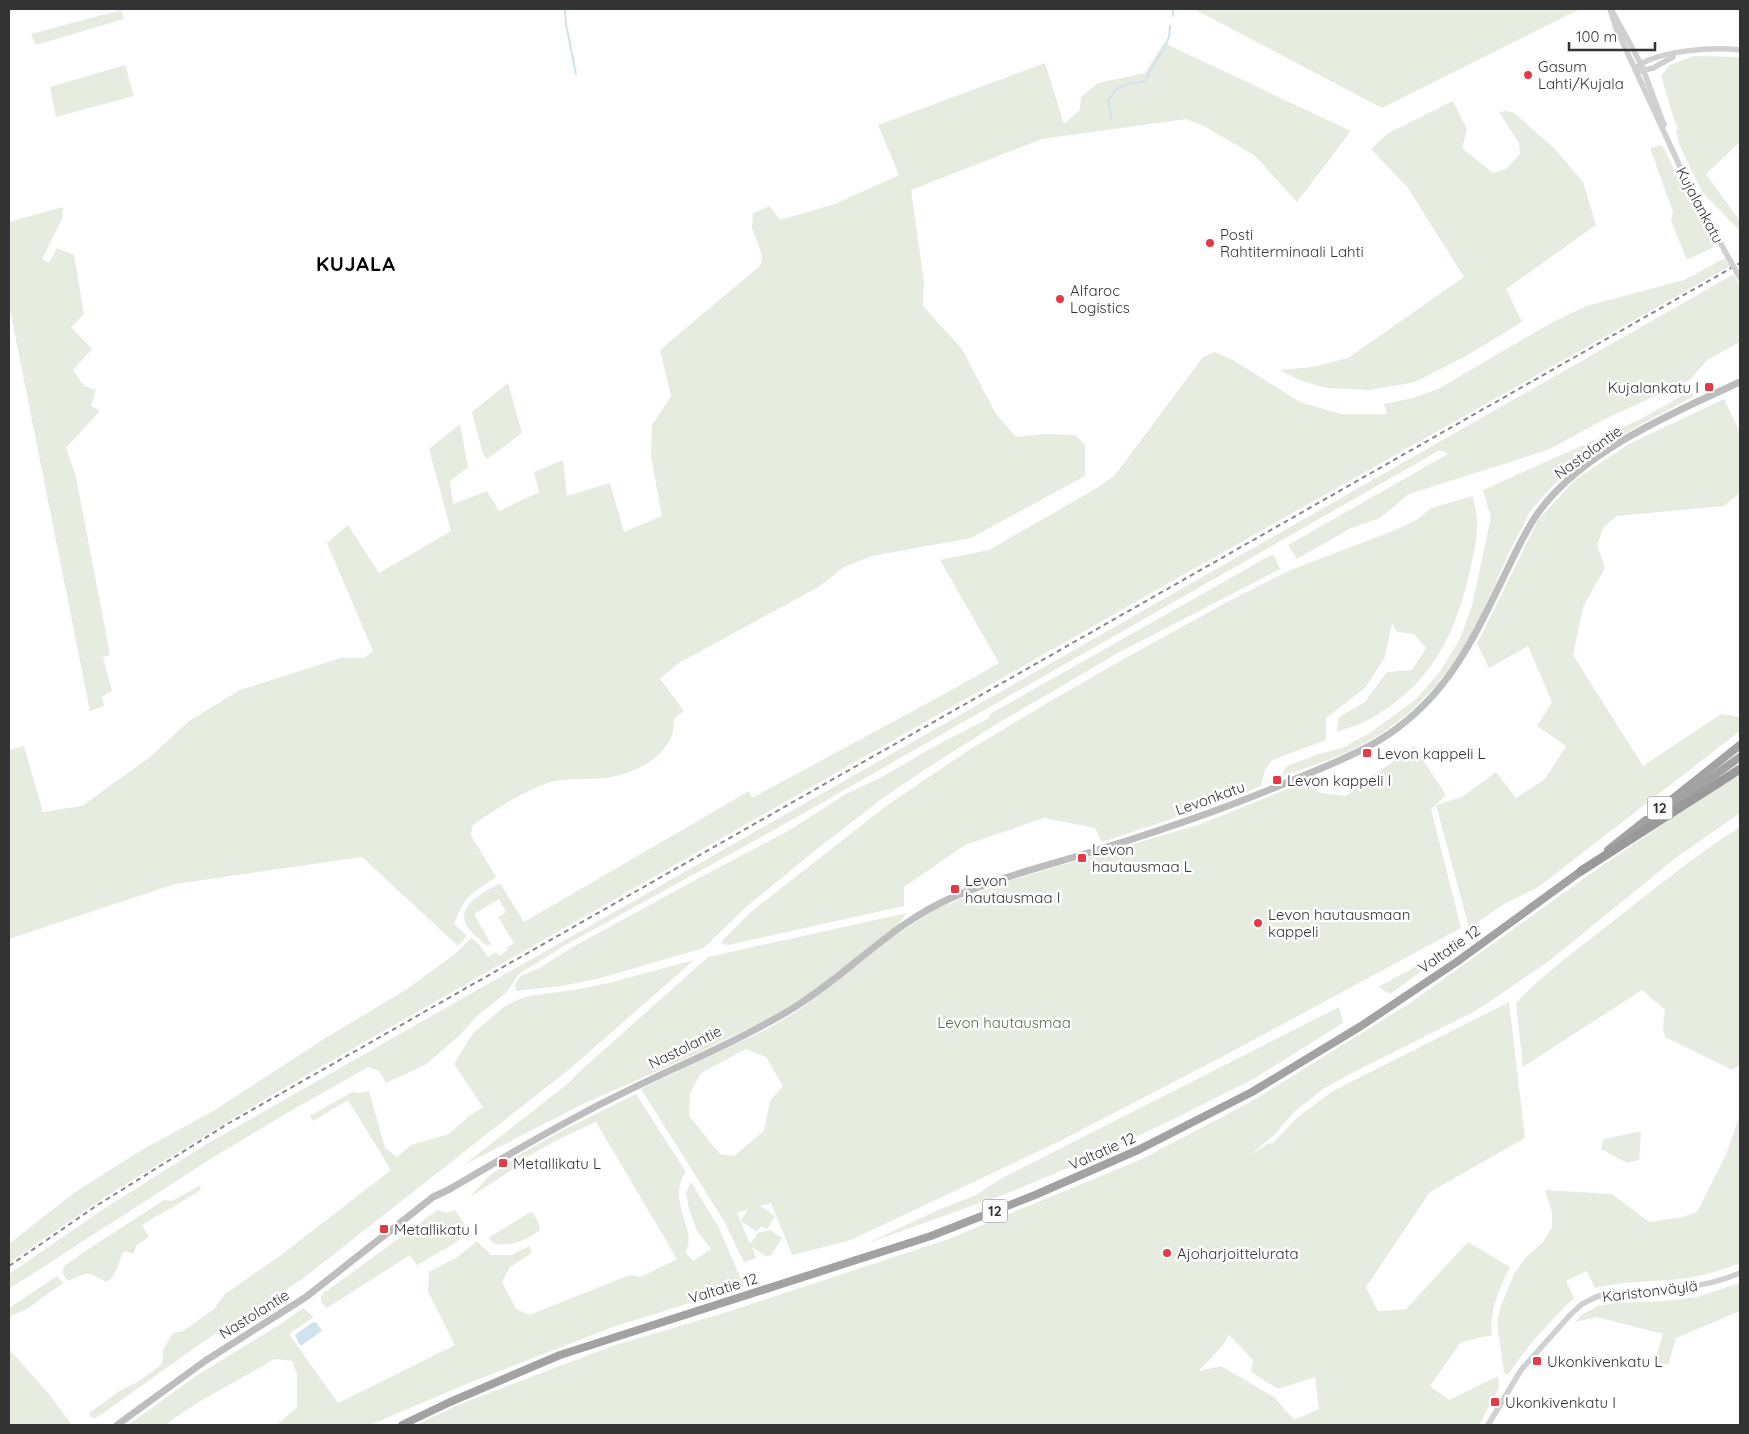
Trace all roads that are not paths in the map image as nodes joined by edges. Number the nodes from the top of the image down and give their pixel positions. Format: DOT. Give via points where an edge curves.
graph roads {
  1 [pos="1611,9"];
  2 [pos="1740,50"];
  3 [pos="1692,51"];
  4 [pos="1641,64"];
  5 [pos="1636,70"];
  6 [pos="1644,71"];
  7 [pos="1676,158"];
  8 [pos="1740,278"];
  9 [pos="1740,382"];
  10 [pos="1470,645"];
  11 [pos="1740,745"];
  12 [pos="1740,757"];
  13 [pos="1740,768"];
  14 [pos="1581,871"];
  15 [pos="921,913"];
  16 [pos="1740,1273"];
  17 [pos="117,1425"];
  18 [pos="402,1425"];
  19 [pos="1488,1425"];
  1 -- 4 [label="street, Kujalankatu"];
  1 -- 5 [label="street, Kujalankatu" via="1616,28"];
  2 -- 3 [label="street"];
  3 -- 4 [label="street"];
  3 -- 6 [label="street" via="1673,56"];
  4 -- 5 [label="street"];
  4 -- 6 [label="street, Kujalankatu"];
  5 -- 6 [label="street"];
  5 -- 7 [label="street, Kujalankatu"];
  6 -- 7 [label="street, Kujalankatu"];
  7 -- 8 [label="street, Kujalankatu, bridge"];
  9 -- 10 [label="main road, Nastolantie" via="1618,444 1561,486 1524,535"];
  10 -- 15 [label="main road, Levonkatu" via="1441,688 1410,718 1333,764 1188,821 1008,876"];
  11 -- 14 [label="highway, 12"];
  12 -- 14 [label="highway, Valtatie 12 / 12"];
  13 -- 14 [label="highway, 12"];
  14 -- 18 [label="highway, Valtatie 12 / 12" via="1458,961 1353,1031 1252,1092 1138,1150 931,1236 560,1355"];
  15 -- 17 [label="main road, Nastolantie" via="789,1011 580,1114 434,1197 306,1297 205,1360"];
  16 -- 19 [label="street, Karistonväylä" via="1689,1287 1606,1294 1582,1304 1521,1370"];
}
